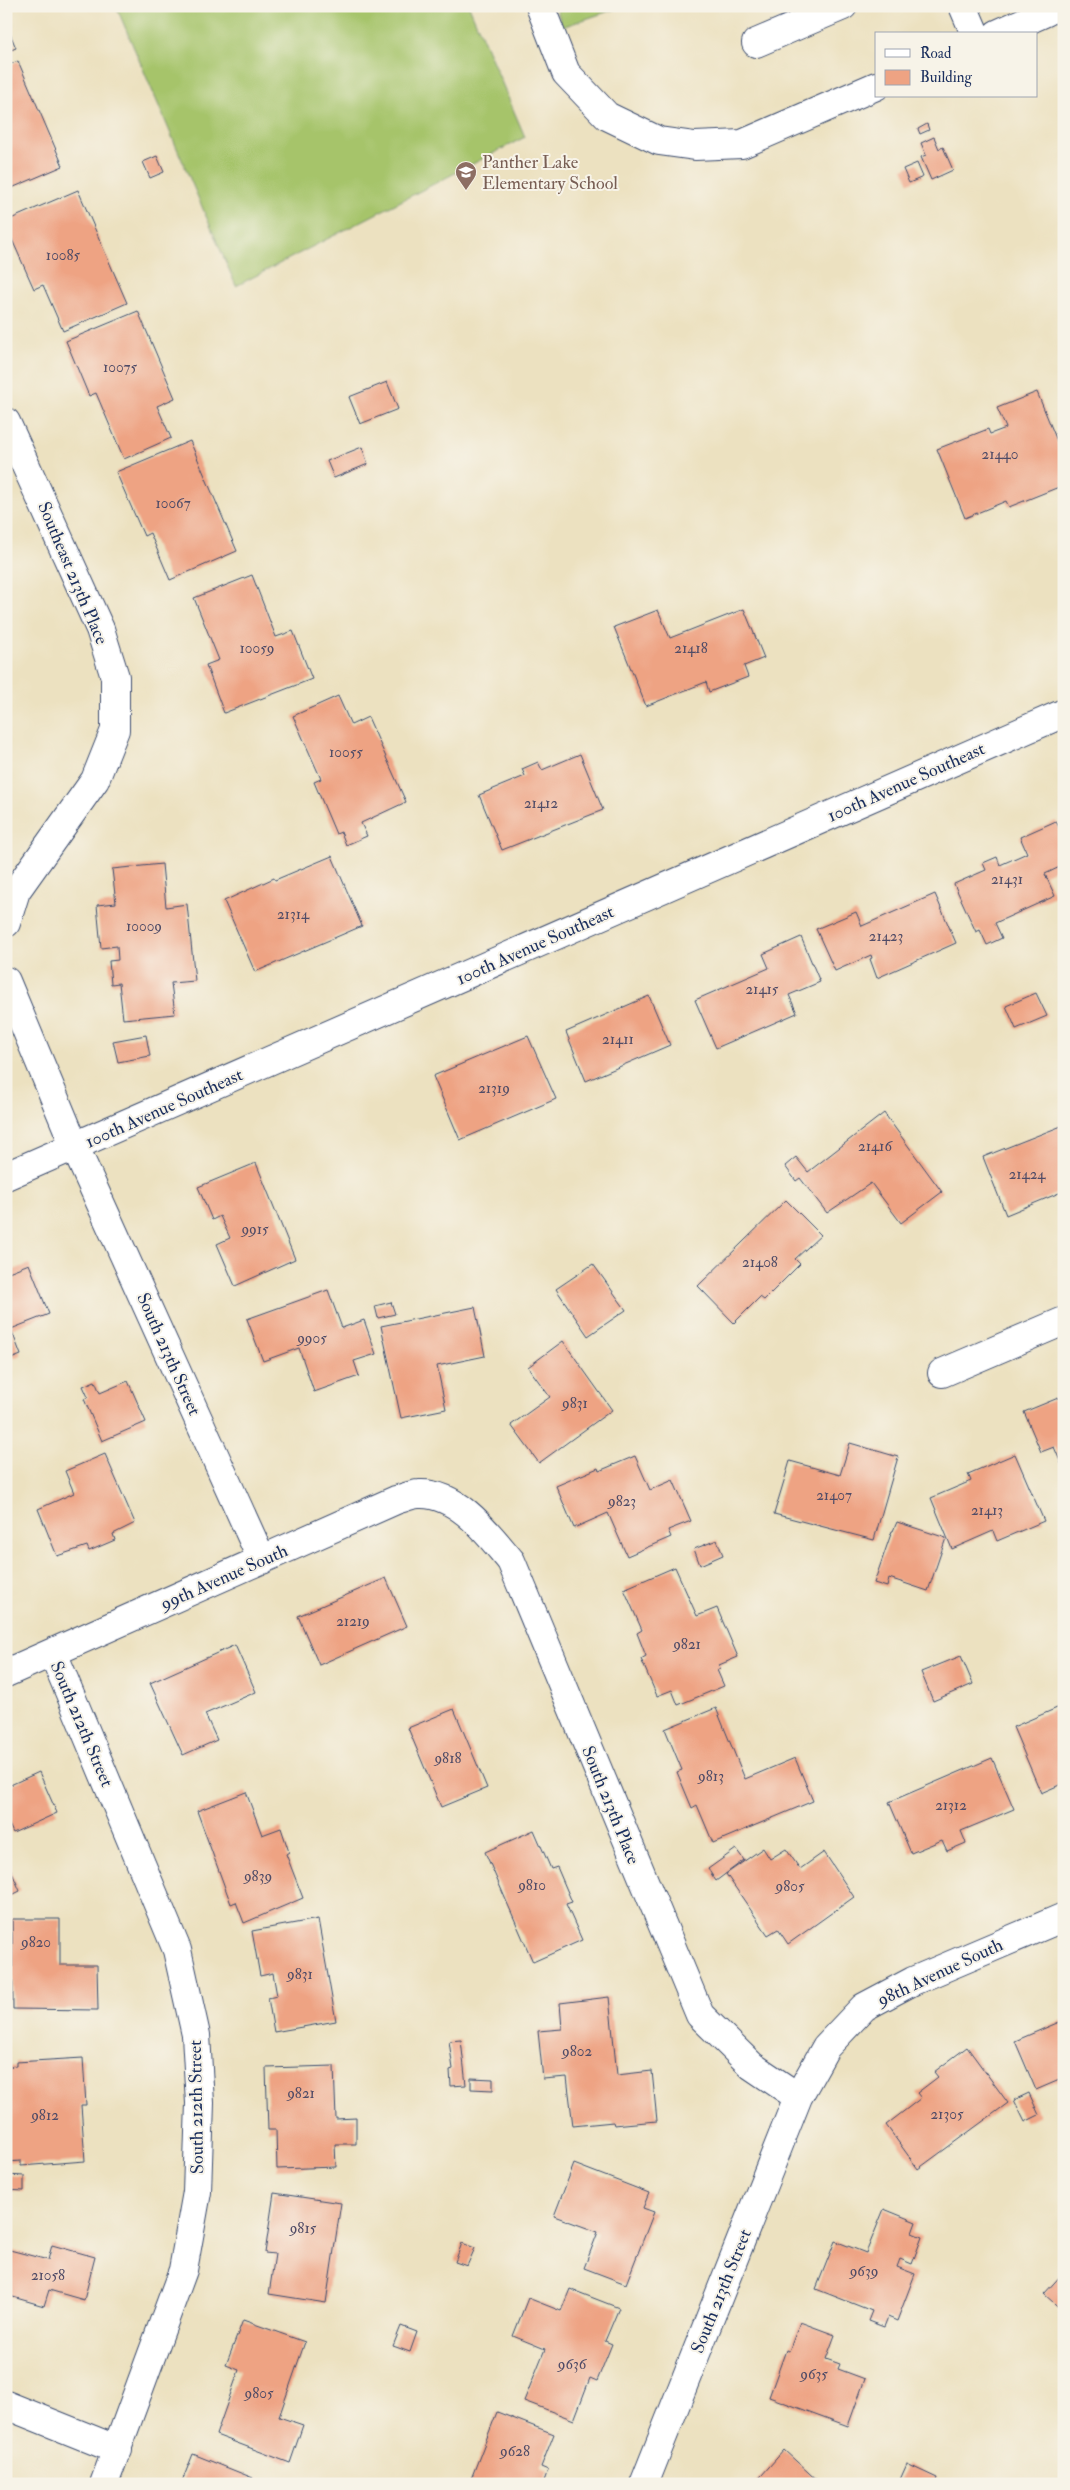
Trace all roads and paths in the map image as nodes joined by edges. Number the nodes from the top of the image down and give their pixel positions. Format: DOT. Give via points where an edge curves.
graph roads {
  1 [pos="540,6"];
  2 [pos="843,6"];
  3 [pos="962,6"];
  4 [pos="1050,8"];
  5 [pos="974,32"];
  6 [pos="1001,32"];
  7 [pos="756,43"];
  8 [pos="875,86"];
  9 [pos="6,422"];
  10 [pos="1064,712"];
  11 [pos="11,889"];
  12 [pos="6,923"];
  13 [pos="6,981"];
  14 [pos="75,1147"];
  15 [pos="6,1176"];
  16 [pos="1064,1321"];
  17 [pos="942,1373"];
  18 [pos="444,1498"];
  19 [pos="262,1560"];
  20 [pos="53,1653"];
  21 [pos="6,1673"];
  22 [pos="1064,1917"];
  23 [pos="798,2097"];
  24 [pos="6,2405"];
  25 [pos="118,2450"];
  26 [pos="104,2484"];
  27 [pos="644,2484"];
  1 -- 8 [label="street" via="566,73 607,116 659,141 695,146 742,144"];
  2 -- 7 [label="street"];
  3 -- 5 [label="street"];
  4 -- 6 [label="street"];
  9 -- 11 [label="street, Southeast 213th Place" via="100,629 115,677 115,730 95,780"];
  10 -- 14 [label="street, 100th Avenue Southeast"];
  11 -- 12 [label="street"];
  13 -- 14 [label="street, South 213th Street"];
  14 -- 15 [label="street, 100th Avenue Southeast"];
  14 -- 19 [label="street, South 213th Street"];
  16 -- 17 [label="street"];
  18 -- 19 [label="street, 99th Avenue South" via="419,1494 396,1500"];
  18 -- 23 [label="street, South 213th Place" via="479,1522 510,1561 700,2015 752,2066"];
  19 -- 20 [label="street, 99th Avenue South"];
  20 -- 21 [label="street, 99th Avenue South"];
  20 -- 25 [label="street, South 212th Street" via="177,1950 196,2035 200,2103 197,2192 183,2270"];
  22 -- 23 [label="street, 98th Avenue South" via="912,1981 864,2007 826,2047"];
  23 -- 27 [label="street, South 213th Street"];
  24 -- 25 [label="street"];
  25 -- 26 [label="street, South 212th Street"];
}
